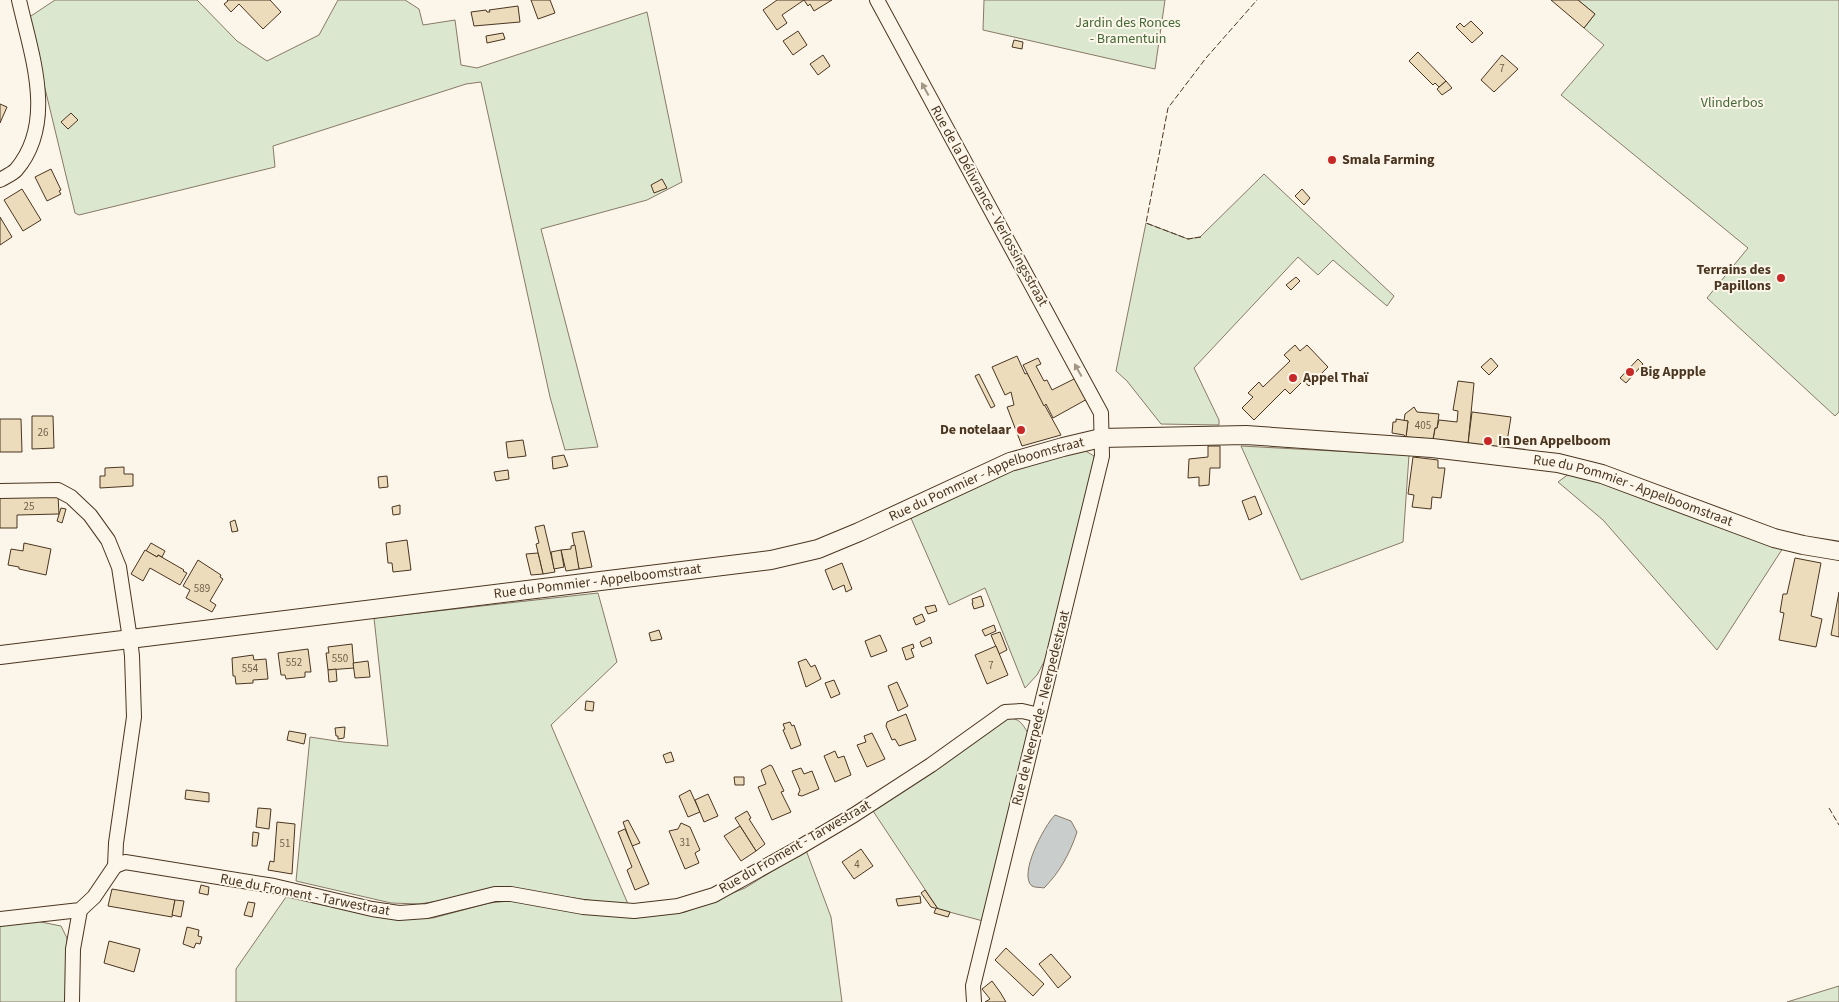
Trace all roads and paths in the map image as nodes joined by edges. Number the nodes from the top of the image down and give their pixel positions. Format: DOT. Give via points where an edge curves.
graph roads {
  1 [pos="20,0"];
  2 [pos="877,0"];
  3 [pos="0,180"];
  4 [pos="1101,412"];
  5 [pos="1101,438"];
  6 [pos="0,491"];
  7 [pos="1839,551"];
  8 [pos="130,639"];
  9 [pos="0,655"];
  10 [pos="1039,716"];
  11 [pos="115,866"];
  12 [pos="80,910"];
  13 [pos="0,919"];
  14 [pos="72,1002"];
  15 [pos="974,1002"];
  1 -- 3 [label="street" via="39,90 39,120 28,151 15,171"];
  4 -- 2 [label="street, Rue de la Délivrance - Verlossingsstraat, one-way"];
  4 -- 5 [label="street, Rue de Neerpede - Neerpedestraat"];
  5 -- 7 [label="street, Rue du Pommier - Appelboomstraat" via="1246,435 1432,448 1558,463 1602,474 1774,538"];
  5 -- 8 [label="street, Rue du Pommier - Appelboomstraat" via="1010,462 818,549 771,560"];
  5 -- 10 [label="street, Rue de Neerpede - Neerpedestraat" via="1102,456"];
  6 -- 8 [label="street" via="58,490 90,515 108,540 119,567"];
  8 -- 9 [label="street, Rue du Pommier - Appelboomstraat"];
  8 -- 11 [label="street" via="134,716"];
  10 -- 11 [label="street, Rue du Froment - Tarwestraat" via="1022,711 1005,712 931,764 795,850 714,895 678,906 626,910 495,894 427,911 399,913 265,885 125,862"];
  10 -- 15 [label="street, Rue de Neerpede - Neerpedestraat" via="973,986"];
  11 -- 12 [label="street" via="94,897"];
  12 -- 13 [label="street"];
  12 -- 14 [label="street" via="73,949"];
}
